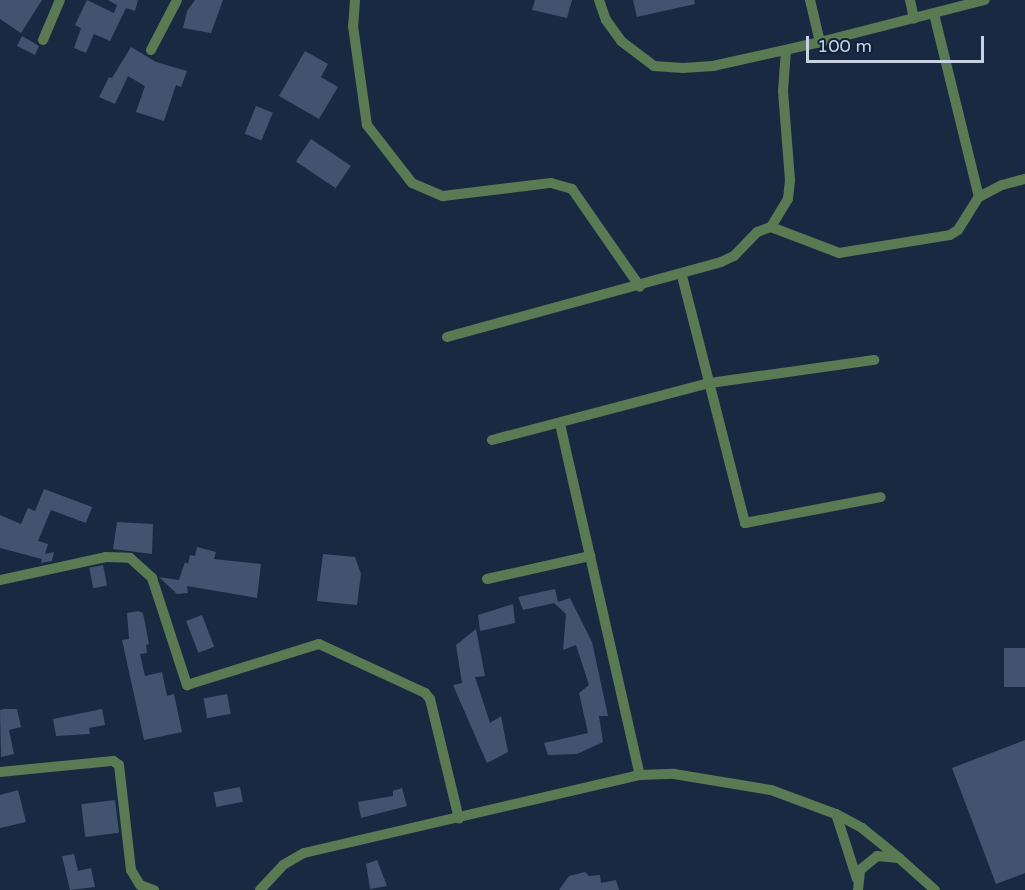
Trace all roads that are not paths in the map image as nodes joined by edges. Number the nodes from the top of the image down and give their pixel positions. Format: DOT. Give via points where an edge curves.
graph roads {
  1 [pos="60,0"];
  2 [pos="177,0"];
  3 [pos="356,0"];
  4 [pos="599,0"];
  5 [pos="810,0"];
  6 [pos="910,0"];
  7 [pos="985,0"];
  8 [pos="947,6"];
  9 [pos="934,14"];
  10 [pos="914,20"];
  11 [pos="43,40"];
  12 [pos="820,42"];
  13 [pos="151,50"];
  14 [pos="786,50"];
  15 [pos="1025,179"];
  16 [pos="979,197"];
  17 [pos="771,227"];
  18 [pos="682,276"];
  19 [pos="640,286"];
  20 [pos="447,337"];
  21 [pos="874,360"];
  22 [pos="710,383"];
  23 [pos="560,424"];
  24 [pos="492,440"];
  25 [pos="881,497"];
  26 [pos="590,556"];
  27 [pos="486,579"];
  28 [pos="0,580"];
  29 [pos="0,772"];
  30 [pos="640,775"];
  31 [pos="836,814"];
  32 [pos="459,819"];
  33 [pos="899,858"];
  34 [pos="858,885"];
  35 [pos="260,889"];
  36 [pos="154,890"];
  37 [pos="935,890"];
  1 -- 11 [label="street"];
  2 -- 13 [label="street"];
  3 -- 19 [label="street" via="353,26 367,125 412,183 443,196 551,183 572,189"];
  4 -- 14 [label="street" via="606,20 621,41 654,66 713,66"];
  5 -- 12 [label="street"];
  6 -- 10 [label="street"];
  7 -- 8 [label="street"];
  8 -- 9 [label="street"];
  9 -- 10 [label="street"];
  9 -- 16 [label="street"];
  10 -- 12 [label="street"];
  12 -- 14 [label="street"];
  14 -- 17 [label="street" via="783,91 790,180 788,200"];
  15 -- 16 [label="street" via="1002,184"];
  16 -- 17 [label="street" via="958,230 950,235 839,253"];
  17 -- 18 [label="street" via="757,232 734,256"];
  18 -- 19 [label="street"];
  18 -- 22 [label="street"];
  19 -- 20 [label="street"];
  21 -- 22 [label="street"];
  22 -- 23 [label="street"];
  22 -- 25 [label="street" via="745,523"];
  23 -- 24 [label="street"];
  23 -- 26 [label="street"];
  26 -- 27 [label="street"];
  26 -- 30 [label="street"];
  28 -- 32 [label="street" via="106,557 130,558 152,578 187,685 319,644 425,693 430,699"];
  29 -- 36 [label="street" via="113,761 119,765 131,870 140,885"];
  30 -- 31 [label="street" via="674,774 771,790"];
  30 -- 32 [label="street"];
  31 -- 33 [label="street" via="862,828"];
  31 -- 34 [label="street"];
  32 -- 35 [label="street" via="304,853 283,866"];
  33 -- 34 [label="street" via="877,856 865,863"];
  33 -- 37 [label="street"];
}
